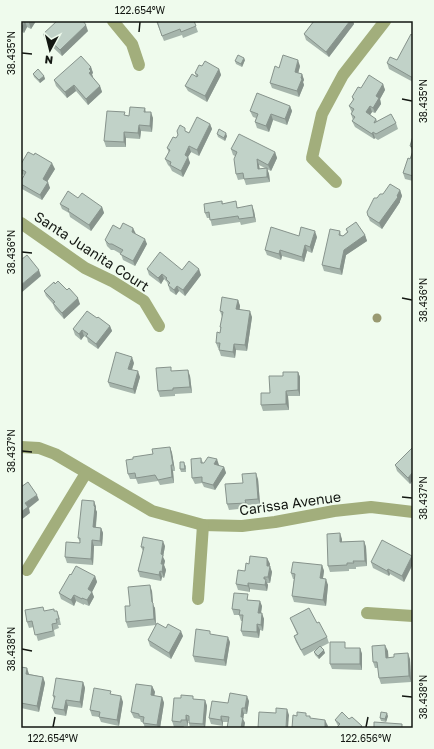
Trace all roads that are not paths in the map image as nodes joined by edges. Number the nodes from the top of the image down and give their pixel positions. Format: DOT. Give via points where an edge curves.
graph roads {
  1 [pos="113,21"];
  2 [pos="385,21"];
  3 [pos="139,65"];
  4 [pos="336,182"];
  5 [pos="21,223"];
  6 [pos="159,326"];
  7 [pos="21,447"];
  8 [pos="86,473"];
  9 [pos="413,512"];
  10 [pos="203,525"];
  11 [pos="27,570"];
  12 [pos="198,599"];
  13 [pos="367,613"];
  14 [pos="413,616"];
  1 -- 3 [label="street" via="132,44"];
  2 -- 4 [label="street" via="343,75 322,114 312,158"];
  5 -- 6 [label="street, Santa Juanita Court" via="86,268 144,301"];
  7 -- 8 [label="street, Carissa Avenue" via="39,448 55,454"];
  8 -- 10 [label="street, Carissa Avenue" via="152,511"];
  8 -- 11 [label="street"];
  9 -- 10 [label="street, Carissa Avenue" via="371,507 242,526"];
  10 -- 12 [label="street"];
  13 -- 14 [label="street"];
}
